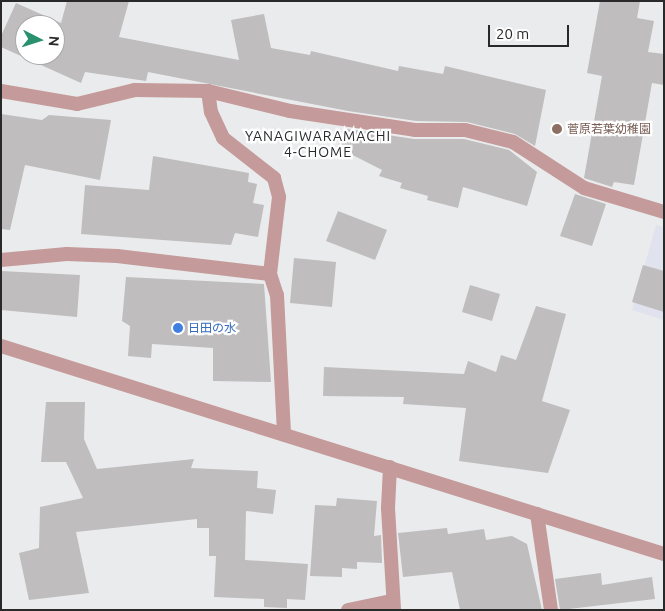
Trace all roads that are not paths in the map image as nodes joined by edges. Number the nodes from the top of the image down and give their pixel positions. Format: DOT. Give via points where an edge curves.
graph roads {
  1 [pos="1,91"];
  2 [pos="208,91"];
  3 [pos="664,212"];
  4 [pos="1,260"];
  5 [pos="270,274"];
  6 [pos="1,346"];
  7 [pos="284,435"];
  8 [pos="390,467"];
  9 [pos="537,514"];
  10 [pos="664,554"];
  11 [pos="393,605"];
  12 [pos="348,610"];
  13 [pos="551,610"];
  1 -- 2 [label="street" via="77,104 134,90"];
  2 -- 3 [label="street" via="290,111 414,130 465,130 513,142 584,188"];
  2 -- 5 [label="street" via="210,112 223,138 274,178 279,197"];
  4 -- 5 [label="street" via="67,254 117,256"];
  5 -- 7 [label="street" via="277,295"];
  6 -- 7 [label="street"];
  7 -- 8 [label="street"];
  8 -- 9 [label="street"];
  8 -- 11 [label="street"];
  9 -- 10 [label="street"];
  9 -- 13 [label="street"];
  11 -- 12 [label="street"];
}
